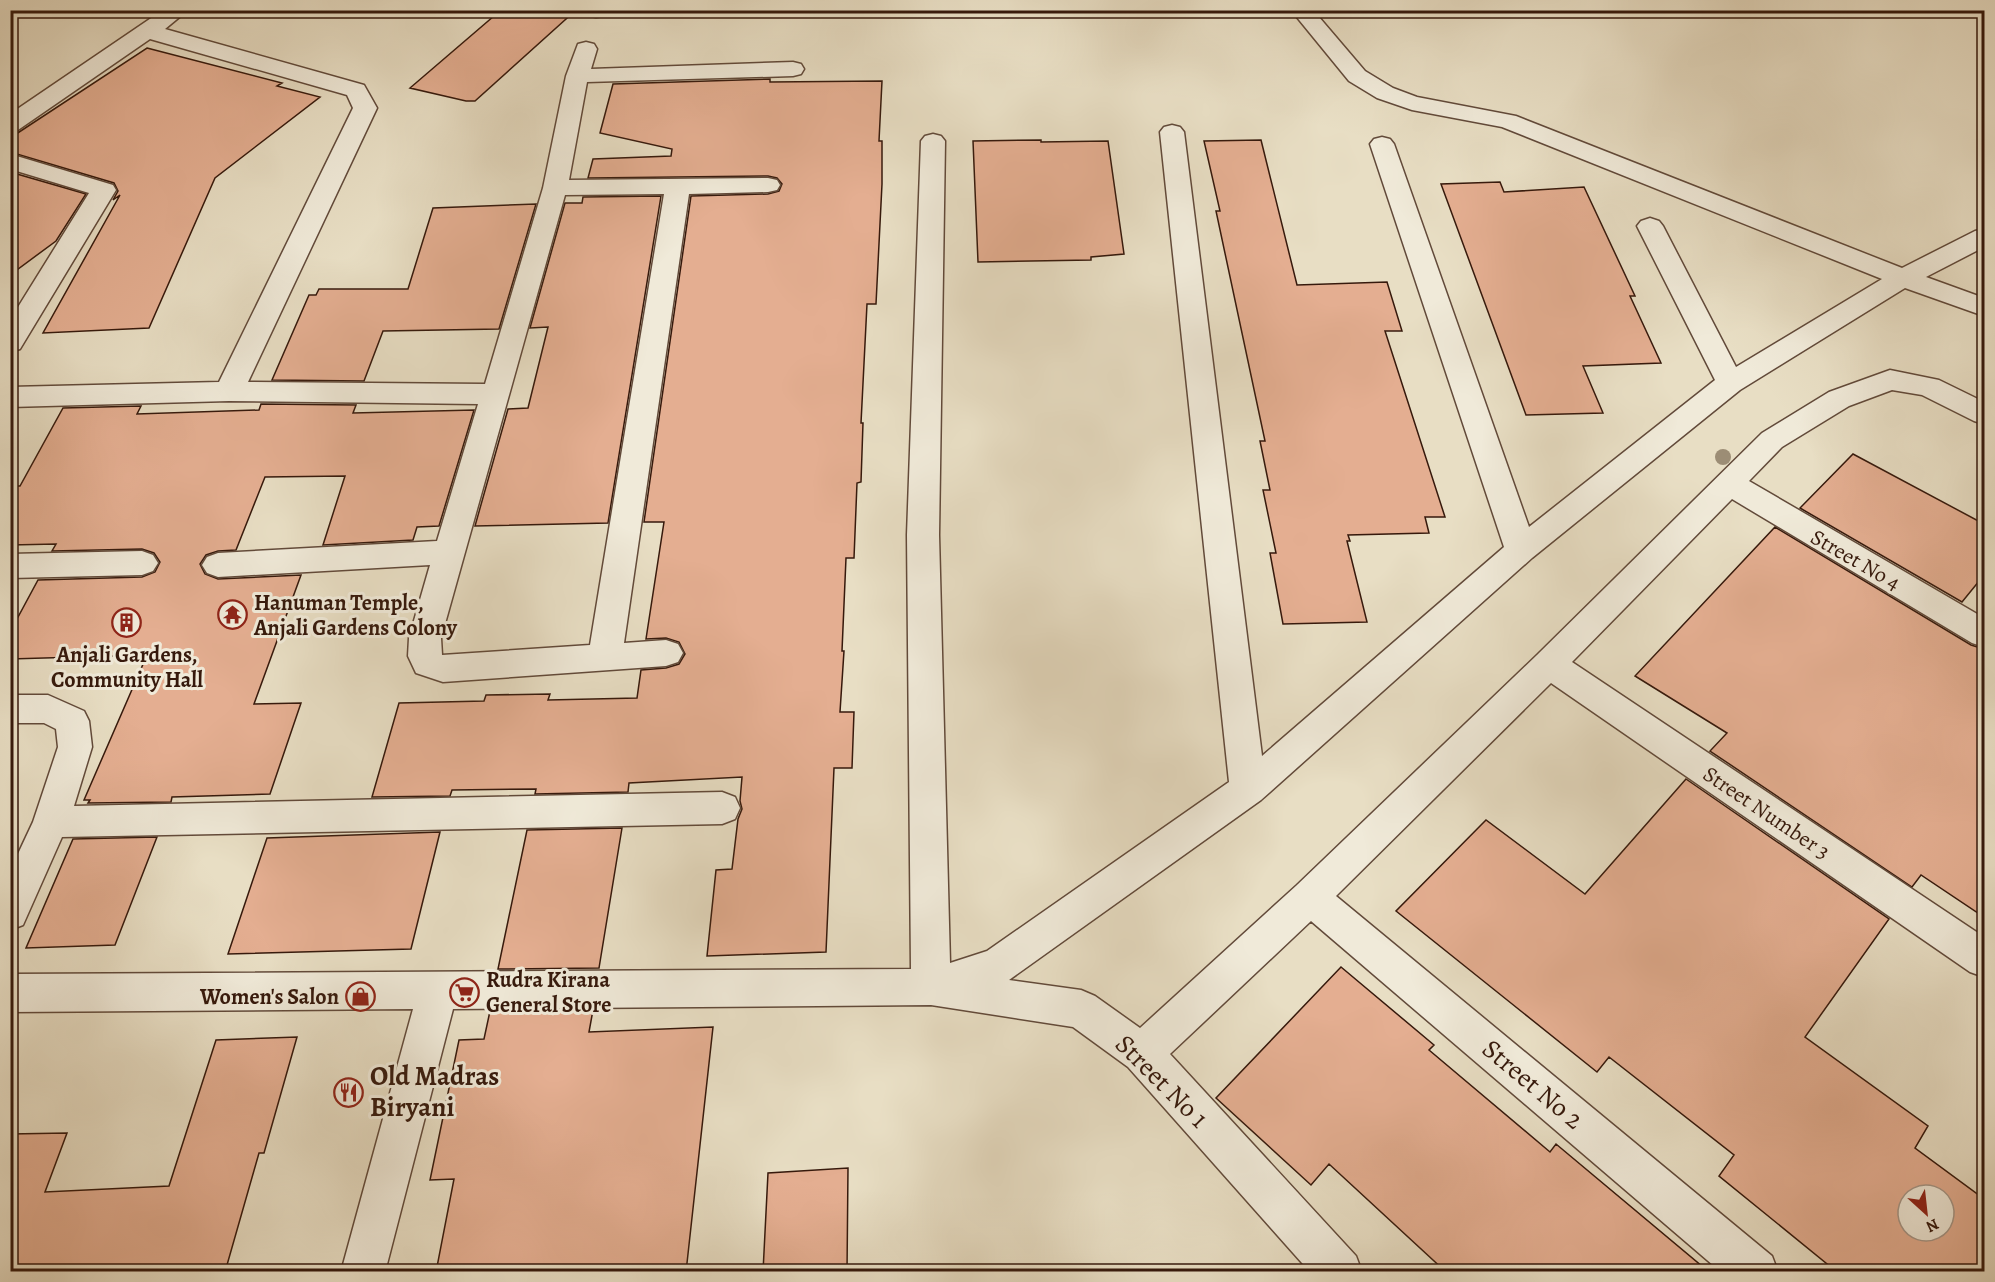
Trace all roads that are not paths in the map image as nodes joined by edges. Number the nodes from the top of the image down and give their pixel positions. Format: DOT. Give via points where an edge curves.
graph roads {
  1 [pos="178,10"];
  2 [pos="1301,10"];
  3 [pos="147,31"];
  4 [pos="586,49"];
  5 [pos="793,69"];
  6 [pos="577,76"];
  7 [pos="10,125"];
  8 [pos="1172,132"];
  9 [pos="933,141"];
  10 [pos="1382,144"];
  11 [pos="10,161"];
  12 [pos="768,185"];
  13 [pos="678,186"];
  14 [pos="555,188"];
  15 [pos="1650,226"];
  16 [pos="1984,237"];
  17 [pos="1903,278"];
  18 [pos="1984,307"];
  19 [pos="10,343"];
  20 [pos="1730,383"];
  21 [pos="229,391"];
  22 [pos="496,394"];
  23 [pos="10,396"];
  24 [pos="1984,414"];
  25 [pos="1728,483"];
  26 [pos="1521,550"];
  27 [pos="449,552"];
  28 [pos="142,563"];
  29 [pos="218,565"];
  30 [pos="10,566"];
  31 [pos="1984,634"];
  32 [pos="666,653"];
  33 [pos="605,656"];
  34 [pos="1549,664"];
  35 [pos="10,709"];
  36 [pos="1248,789"];
  37 [pos="722,808"];
  38 [pos="51,822"];
  39 [pos="1310,897"];
  40 [pos="10,913"];
  41 [pos="1984,959"];
  42 [pos="931,987"];
  43 [pos="438,990"];
  44 [pos="10,993"];
  45 [pos="1142,1053"];
  46 [pos="363,1272"];
  47 [pos="1340,1272"];
  48 [pos="1756,1272"];
  1 -- 3 [label="street"];
  2 -- 17 [label="street" via="1357,76 1385,93 1412,103 1508,121"];
  3 -- 7 [label="street"];
  3 -- 21 [label="street" via="356,90 365,108"];
  4 -- 6 [label="street"];
  5 -- 6 [label="street"];
  6 -- 14 [label="street"];
  8 -- 36 [label="street"];
  9 -- 42 [label="street" via="923,535"];
  10 -- 26 [label="street"];
  11 -- 19 [label="street" via="104,190"];
  12 -- 13 [label="street"];
  13 -- 14 [label="street"];
  13 -- 33 [label="street"];
  14 -- 22 [label="street"];
  15 -- 20 [label="street"];
  16 -- 17 [label="street"];
  17 -- 18 [label="street"];
  17 -- 20 [label="street"];
  20 -- 26 [label="street"];
  21 -- 22 [label="street"];
  21 -- 23 [label="street"];
  22 -- 27 [label="street"];
  24 -- 25 [label="street" via="1929,387 1890,380 1839,399 1772,440"];
  25 -- 31 [label="street, Street No 4"];
  25 -- 34 [label="street"];
  26 -- 36 [label="street"];
  27 -- 29 [label="street"];
  27 -- 33 [label="street" via="425,638 428,664 443,669"];
  28 -- 30 [label="street"];
  32 -- 33 [label="street"];
  34 -- 39 [label="street"];
  34 -- 41 [label="street, Street Number 3"];
  35 -- 38 [label="street" via="48,709 72,721 75,747"];
  36 -- 42 [label="street" via="998,966"];
  37 -- 38 [label="street"];
  38 -- 40 [label="street"];
  39 -- 45 [label="street"];
  39 -- 48 [label="street, Street No 2"];
  42 -- 43 [label="street"];
  42 -- 45 [label="street, Street No 1" via="1081,1008"];
  43 -- 44 [label="street"];
  43 -- 46 [label="street"];
  45 -- 47 [label="street, Street No 1"];
}
